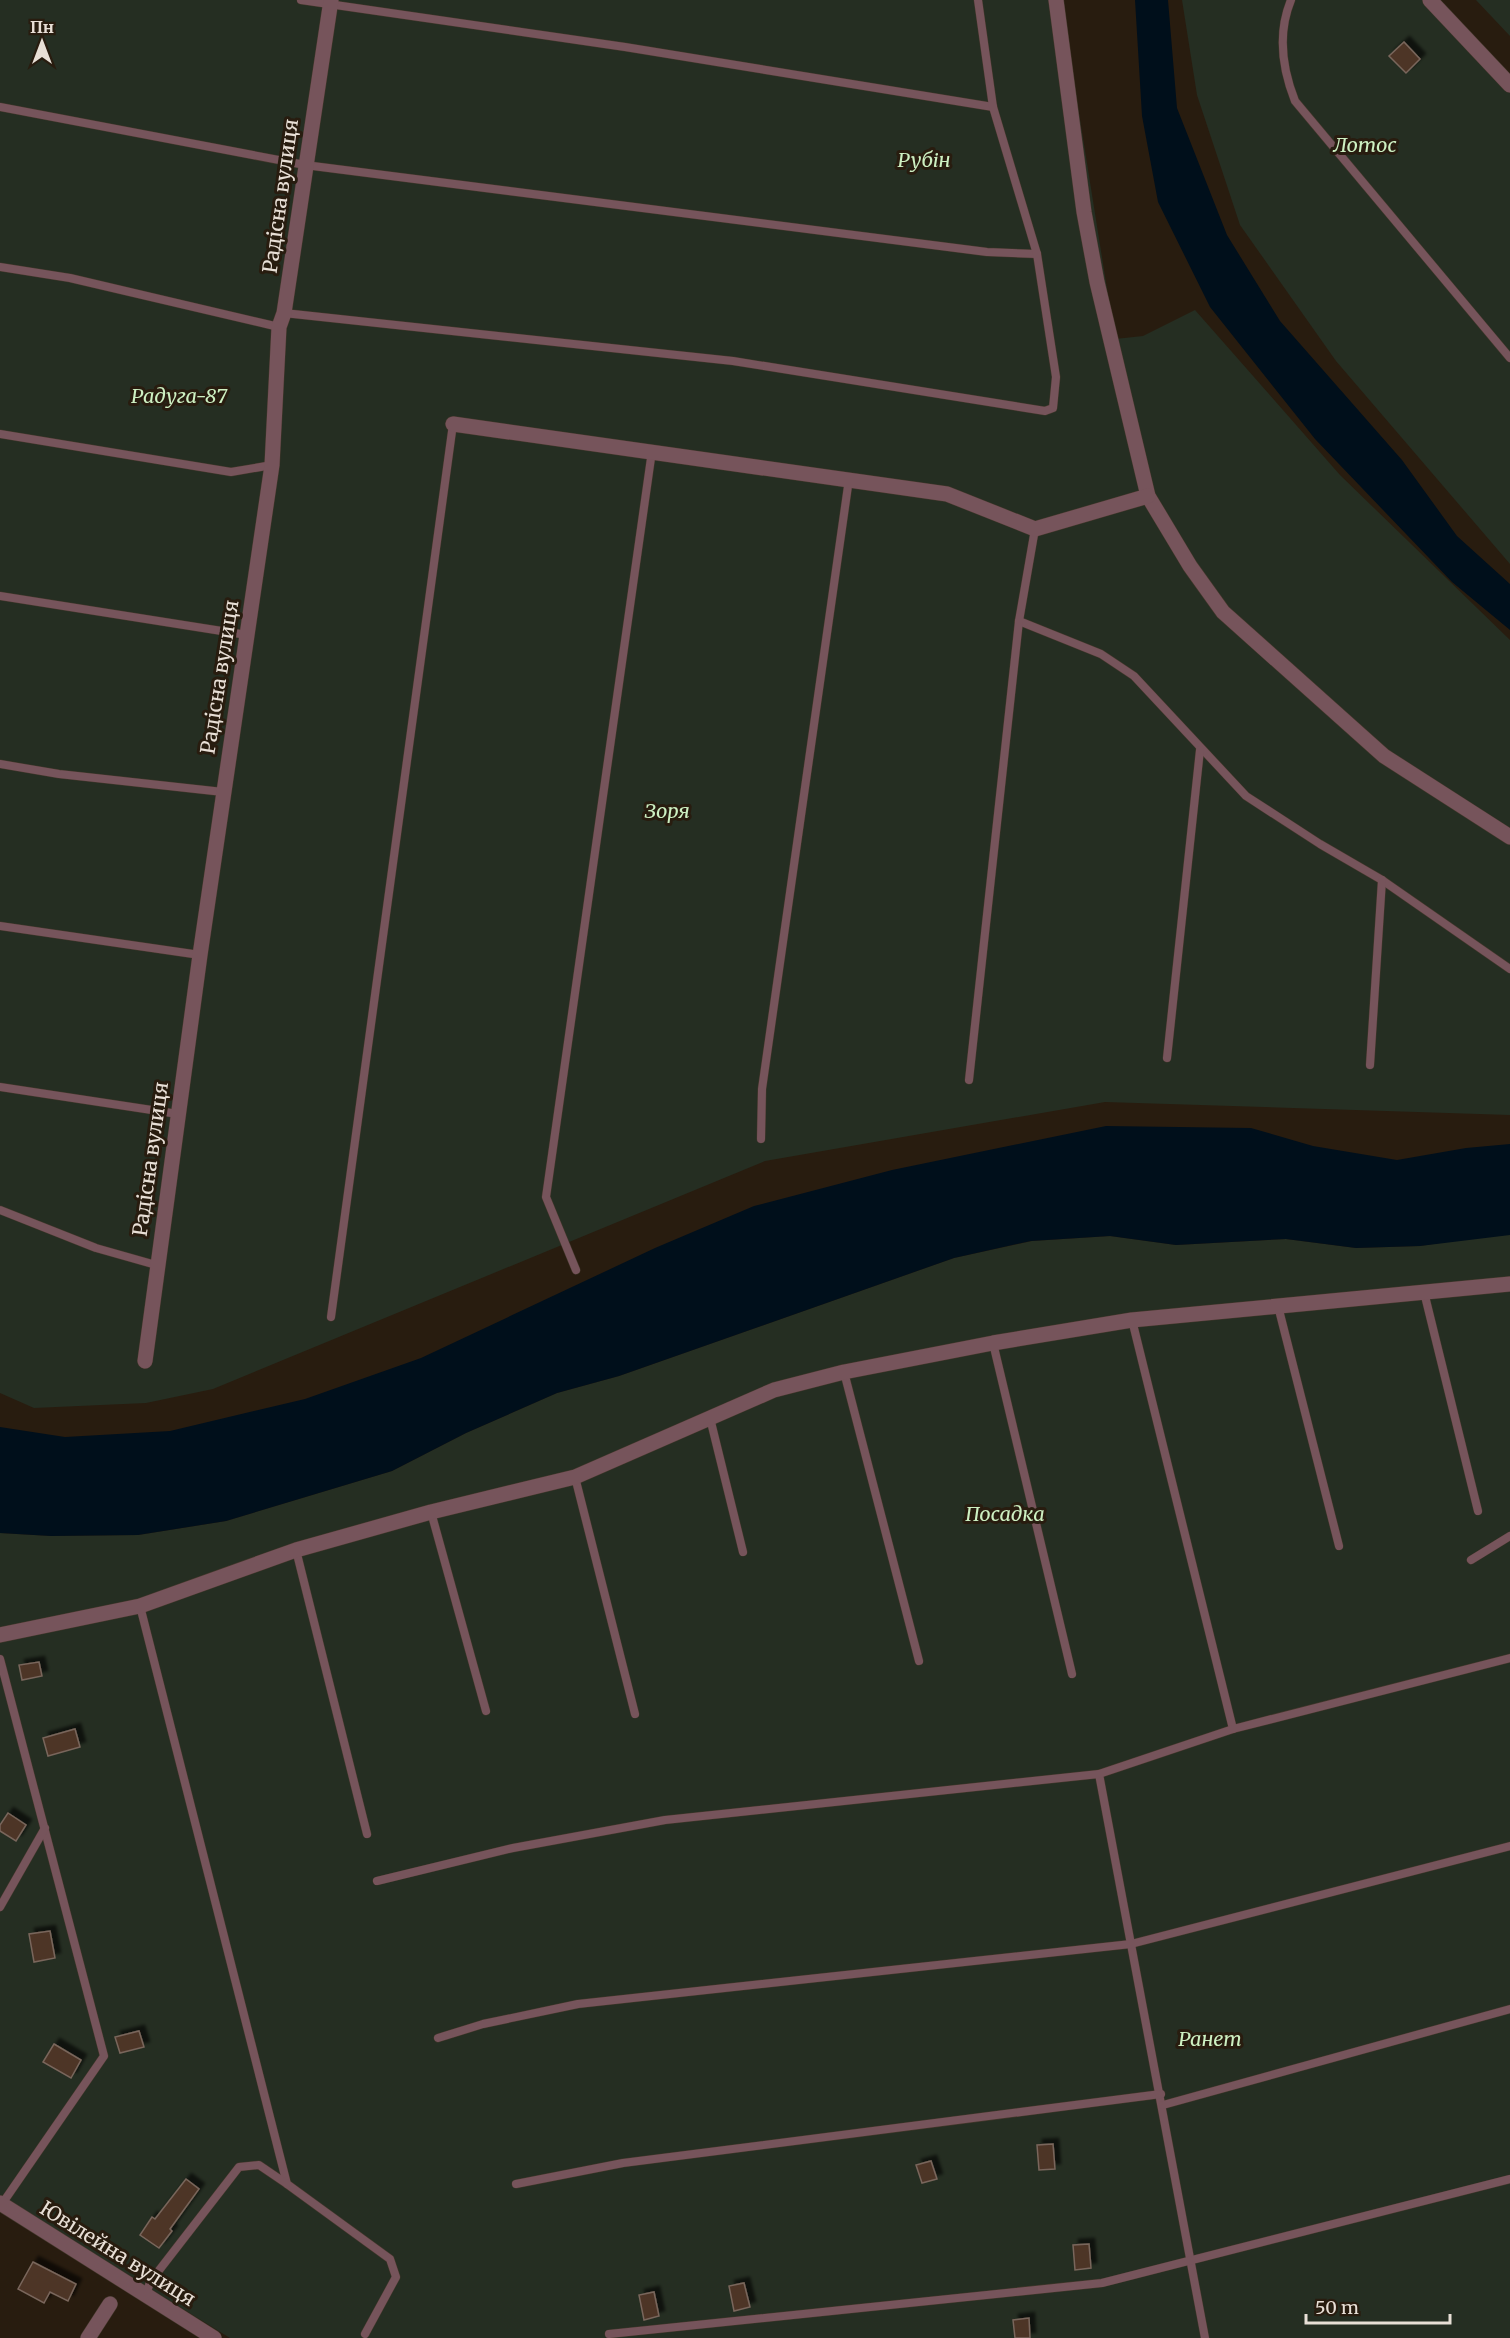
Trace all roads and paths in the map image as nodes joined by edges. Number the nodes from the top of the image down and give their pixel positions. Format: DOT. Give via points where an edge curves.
graph roads {
  1 [pos="301,0"];
  2 [pos="978,0"];
  3 [pos="1056,0"];
  4 [pos="1290,0"];
  5 [pos="1430,0"];
  6 [pos="331,3"];
  7 [pos="1510,85"];
  8 [pos="0,107"];
  9 [pos="993,107"];
  10 [pos="305,165"];
  11 [pos="1037,254"];
  12 [pos="0,267"];
  13 [pos="281,320"];
  14 [pos="1510,358"];
  15 [pos="453,424"];
  16 [pos="0,434"];
  17 [pos="652,451"];
  18 [pos="272,465"];
  19 [pos="849,479"];
  20 [pos="1148,496"];
  21 [pos="1035,529"];
  22 [pos="0,596"];
  23 [pos="1019,621"];
  24 [pos="247,635"];
  25 [pos="1200,750"];
  26 [pos="0,764"];
  27 [pos="223,792"];
  28 [pos="1510,837"];
  29 [pos="1382,880"];
  30 [pos="0,926"];
  31 [pos="200,955"];
  32 [pos="1510,969"];
  33 [pos="1167,1058"];
  34 [pos="1370,1065"];
  35 [pos="969,1080"];
  36 [pos="0,1087"];
  37 [pos="178,1114"];
  38 [pos="761,1139"];
  39 [pos="0,1210"];
  40 [pos="156,1265"];
  41 [pos="576,1270"];
  42 [pos="1510,1284"];
  43 [pos="1424,1292"];
  44 [pos="1278,1305"];
  45 [pos="331,1317"];
  46 [pos="1132,1320"];
  47 [pos="993,1343"];
  48 [pos="145,1361"];
  49 [pos="844,1372"];
  50 [pos="710,1418"];
  51 [pos="575,1477"];
  52 [pos="1478,1511"];
  53 [pos="431,1512"];
  54 [pos="1510,1536"];
  55 [pos="1339,1546"];
  56 [pos="296,1550"];
  57 [pos="743,1552"];
  58 [pos="1471,1560"];
  59 [pos="140,1606"];
  60 [pos="0,1635"];
  61 [pos="1510,1658"];
  62 [pos="0,1659"];
  63 [pos="920,1661"];
  64 [pos="1072,1674"];
  65 [pos="486,1711"];
  66 [pos="635,1714"];
  67 [pos="1233,1729"];
  68 [pos="1099,1774"];
  69 [pos="45,1828"];
  70 [pos="367,1834"];
  71 [pos="1510,1846"];
  72 [pos="377,1881"];
  73 [pos="0,1907"];
  74 [pos="1131,1944"];
  75 [pos="1510,2009"];
  76 [pos="438,2038"];
  77 [pos="1161,2094"];
  78 [pos="1163,2104"];
  79 [pos="1510,2178"];
  80 [pos="287,2184"];
  81 [pos="516,2184"];
  82 [pos="1,2203"];
  83 [pos="1190,2259"];
  84 [pos="146,2295"];
  85 [pos="110,2304"];
  86 [pos="365,2334"];
  87 [pos="609,2334"];
  88 [pos="88,2338"];
  89 [pos="214,2338"];
  90 [pos="1205,2338"];
  1 -- 6 [label="lane"];
  2 -- 9 [label="lane"];
  3 -- 20 [label="street" via="1084,212"];
  4 -- 14 [label="lane" via="1282,46 1283,72 1294,101"];
  5 -- 7 [label="street"];
  6 -- 9 [label="lane"];
  6 -- 10 [label="street, Радісна вулиця"];
  8 -- 10 [label="lane"];
  9 -- 11 [label="lane"];
  10 -- 11 [label="lane" via="987,252"];
  10 -- 13 [label="street, Радісна вулиця"];
  11 -- 13 [label="lane" via="1056,377 1053,408 1045,411 733,361"];
  12 -- 13 [label="lane"];
  13 -- 18 [label="street, Радісна вулиця"];
  15 -- 17 [label="street"];
  15 -- 45 [label="lane"];
  16 -- 18 [label="lane" via="231,472"];
  17 -- 19 [label="street"];
  17 -- 41 [label="lane" via="546,1197"];
  18 -- 24 [label="street, Радісна вулиця"];
  19 -- 21 [label="street" via="947,494"];
  19 -- 38 [label="lane" via="762,1089"];
  20 -- 21 [label="street"];
  20 -- 28 [label="street" via="1223,612 1384,756"];
  21 -- 23 [label="lane"];
  22 -- 24 [label="lane"];
  23 -- 25 [label="lane" via="1101,654 1134,676"];
  23 -- 35 [label="lane"];
  24 -- 27 [label="street, Радісна вулиця"];
  25 -- 29 [label="lane" via="1246,796"];
  25 -- 33 [label="lane"];
  26 -- 27 [label="lane"];
  27 -- 31 [label="street, Радісна вулиця"];
  29 -- 32 [label="lane"];
  29 -- 34 [label="lane"];
  30 -- 31 [label="lane"];
  31 -- 37 [label="street, Радісна вулиця"];
  36 -- 37 [label="lane"];
  37 -- 40 [label="street, Радісна вулиця"];
  39 -- 40 [label="lane" via="96,1248"];
  40 -- 48 [label="street, Радісна вулиця"];
  42 -- 43 [label="street"];
  43 -- 44 [label="street"];
  43 -- 52 [label="lane"];
  44 -- 46 [label="street"];
  44 -- 55 [label="lane"];
  46 -- 47 [label="street"];
  46 -- 67 [label="lane"];
  47 -- 49 [label="street"];
  47 -- 64 [label="lane"];
  49 -- 50 [label="street" via="774,1390"];
  49 -- 63 [label="lane"];
  50 -- 51 [label="street"];
  50 -- 57 [label="lane"];
  51 -- 53 [label="street"];
  51 -- 66 [label="lane"];
  53 -- 56 [label="street"];
  53 -- 65 [label="lane"];
  54 -- 58 [label="lane"];
  56 -- 59 [label="street"];
  56 -- 70 [label="lane"];
  59 -- 60 [label="street"];
  59 -- 80 [label="lane"];
  61 -- 67 [label="lane"];
  62 -- 69 [label="lane"];
  67 -- 68 [label="lane"];
  68 -- 72 [label="lane" via="665,1820 513,1848"];
  68 -- 74 [label="lane"];
  69 -- 73 [label="lane"];
  69 -- 82 [label="lane" via="104,2056"];
  71 -- 74 [label="lane"];
  74 -- 76 [label="lane" via="578,2004"];
  74 -- 77 [label="lane"];
  75 -- 78 [label="lane"];
  77 -- 78 [label="lane"];
  77 -- 81 [label="lane" via="623,2163"];
  78 -- 83 [label="lane"];
  79 -- 83 [label="lane"];
  80 -- 84 [label="lane" via="259,2165 239,2167 150,2282"];
  80 -- 86 [label="lane" via="390,2259 396,2277"];
  82 -- 84 [label="street, Ювілейна вулиця"];
  83 -- 87 [label="lane" via="1102,2283"];
  83 -- 90 [label="lane"];
  84 -- 89 [label="street, Ювілейна вулиця"];
  85 -- 88 [label="street"];
}
